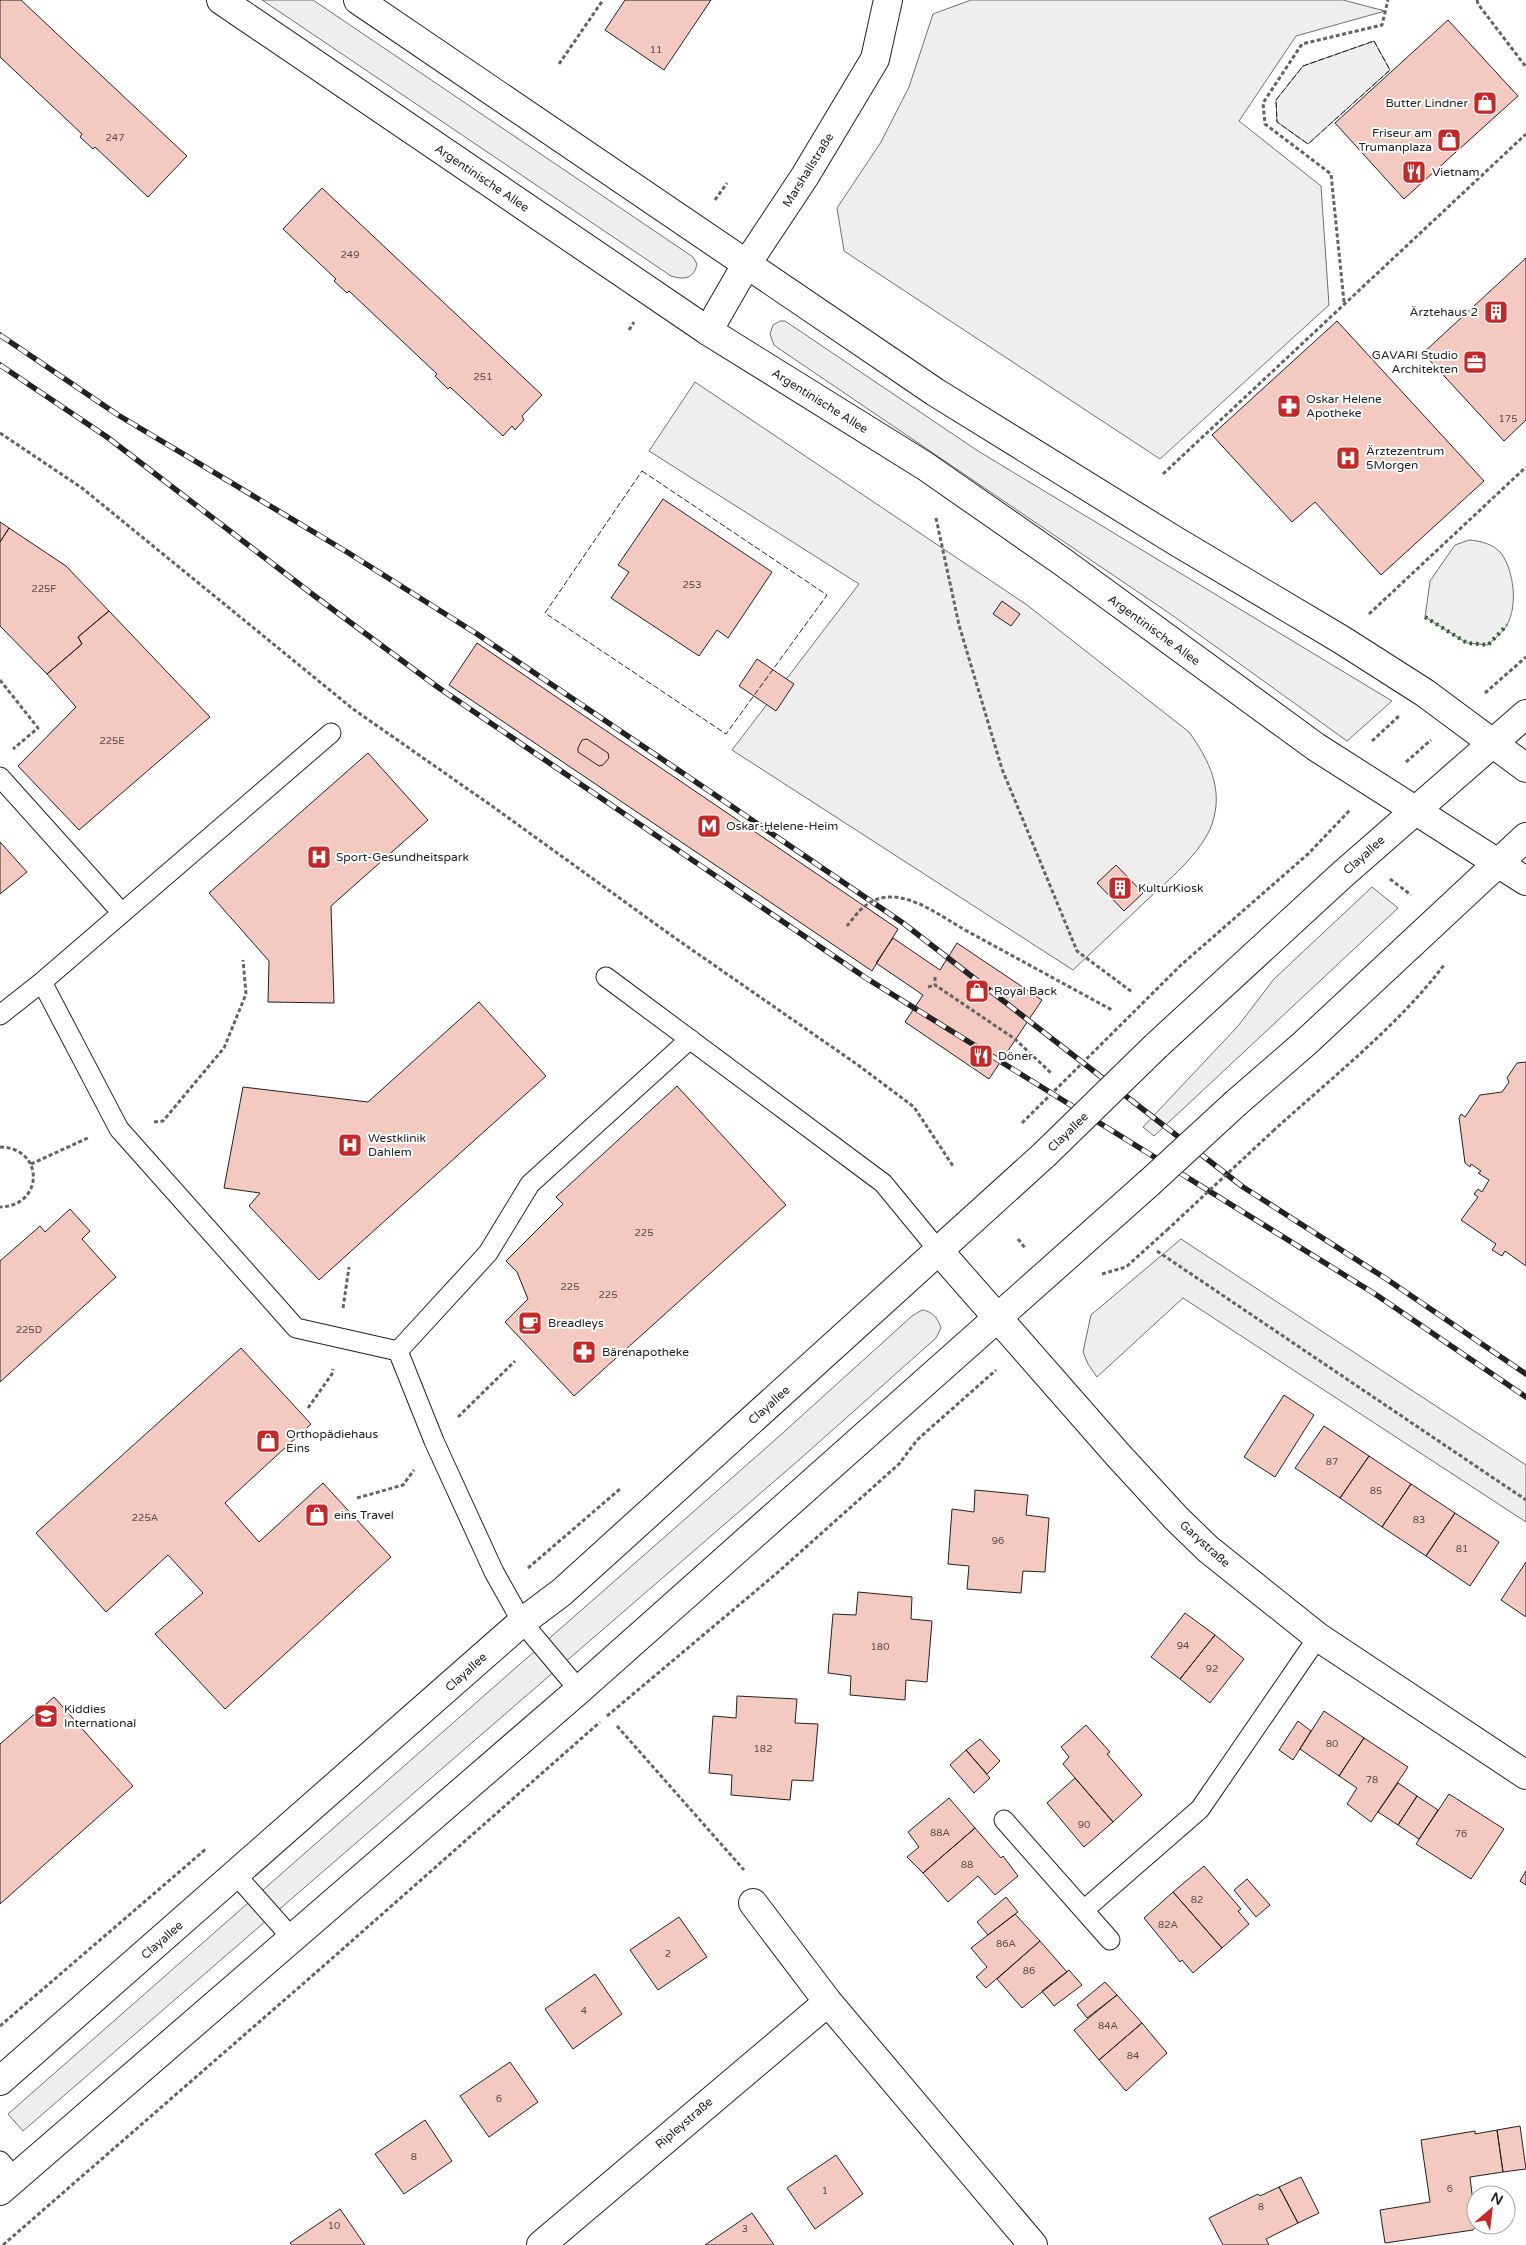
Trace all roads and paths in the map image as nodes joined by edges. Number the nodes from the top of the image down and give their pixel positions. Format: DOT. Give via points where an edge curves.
graph roads {
  1 [pos="221,0"];
  2 [pos="358,0"];
  3 [pos="603,0"];
  4 [pos="888,0"];
  5 [pos="1388,0"];
  6 [pos="1477,0"];
  7 [pos="559,64"];
  8 [pos="1526,67"];
  9 [pos="1526,134"];
  10 [pos="746,265"];
  11 [pos="1344,303"];
  12 [pos="708,332"];
  13 [pos="0,433"];
  14 [pos="925,466"];
  15 [pos="1526,467"];
  16 [pos="1163,474"];
  17 [pos="1368,614"];
  18 [pos="1526,657"];
  19 [pos="0,680"];
  20 [pos="1406,710"];
  21 [pos="1526,714"];
  22 [pos="1457,717"];
  23 [pos="330,733"];
  24 [pos="1493,743"];
  25 [pos="1367,745"];
  26 [pos="6,754"];
  27 [pos="1526,768"];
  28 [pos="0,777"];
  29 [pos="1377,787"];
  30 [pos="1414,810"];
  31 [pos="1526,837"];
  32 [pos="1499,864"];
  33 [pos="1389,878"];
  34 [pos="1526,881"];
  35 [pos="1416,899"];
  36 [pos="122,913"];
  37 [pos="846,926"];
  38 [pos="243,960"];
  39 [pos="1445,963"];
  40 [pos="606,977"];
  41 [pos="935,977"];
  42 [pos="42,982"];
  43 [pos="935,985"];
  44 [pos="928,987"];
  45 [pos="1132,992"];
  46 [pos="1112,1010"];
  47 [pos="0,1015"];
  48 [pos="690,1039"];
  49 [pos="1050,1073"];
  50 [pos="148,1123"];
  51 [pos="1020,1126"];
  52 [pos="93,1136"];
  53 [pos="0,1147"];
  54 [pos="31,1164"];
  55 [pos="953,1166"];
  56 [pos="0,1207"];
  57 [pos="939,1251"];
  58 [pos="1157,1251"];
  59 [pos="350,1267"];
  60 [pos="1095,1279"];
  61 [pos="342,1315"];
  62 [pos="998,1318"];
  63 [pos="398,1351"];
  64 [pos="515,1361"];
  65 [pos="333,1366"];
  66 [pos="970,1393"];
  67 [pos="308,1408"];
  68 [pos="434,1442"];
  69 [pos="357,1498"];
  70 [pos="1526,1500"];
  71 [pos="522,1622"];
  72 [pos="1318,1637"];
  73 [pos="579,1690"];
  74 [pos="616,1726"];
  75 [pos="1526,1775"];
  76 [pos="1004,1820"];
  77 [pos="236,1875"];
  78 [pos="753,1903"];
  79 [pos="1084,1910"];
  80 [pos="292,1938"];
  81 [pos="1110,1940"];
  82 [pos="828,2002"];
  83 [pos="0,2081"];
  84 [pos="5,2177"];
  85 [pos="2,2245"];
  86 [pos="541,2245"];
  87 [pos="1033,2245"];
  1 -- 12 [label="main road, Argentinische Allee"];
  2 -- 10 [label="main road"];
  3 -- 7 [label="path"];
  4 -- 10 [label="main road, Marshallstraße" via="874,60 805,176"];
  5 -- 11 [label="path" via="1382,25 1302,44 1263,103 1265,124 1331,174"];
  6 -- 8 [label="path"];
  9 -- 11 [label="path"];
  10 -- 12 [label="main road, Marshallstraße"];
  10 -- 22 [label="main road" via="935,392 1342,640"];
  11 -- 16 [label="path"];
  12 -- 14 [label="main road, Argentinische Allee"];
  13 -- 55 [label="path" via="82,488 353,709 914,1107"];
  14 -- 29 [label="main road, Argentinische Allee" via="1316,747"];
  14 -- 45 [label="path" via="959,625 1002,769 1077,951"];
  15 -- 17 [label="path"];
  18 -- 22 [label="path"];
  19 -- 26 [label="path" via="38,728"];
  20 -- 25 [label="path"];
  21 -- 24 [label="main road, Clayallee"];
  22 -- 24 [label="main road"];
  22 -- 29 [label="path"];
  23 -- 36 [label="lane"];
  24 -- 27 [label="main road"];
  24 -- 30 [label="main road, Clayallee"];
  28 -- 36 [label="lane"];
  29 -- 30 [label="main road, Argentinische Allee"];
  29 -- 51 [label="path" via="1308,854 1181,964"];
  30 -- 32 [label="main road, Argentinische Allee"];
  30 -- 57 [label="main road, Clayallee, bridge" via="1156,1046"];
  31 -- 32 [label="main road"];
  32 -- 34 [label="main road, Argentinische Allee"];
  32 -- 62 [label="main road, bridge"];
  33 -- 35 [label="path"];
  36 -- 42 [label="lane"];
  37 -- 46 [label="path, bridge" via="865,905 886,897 915,901"];
  38 -- 50 [label="path" via="246,994 224,1048 163,1121"];
  39 -- 60 [label="path, bridge" via="1429,985 1388,1027 1126,1267"];
  40 -- 48 [label="lane"];
  41 -- 43 [label="path"];
  42 -- 47 [label="lane"];
  42 -- 63 [label="lane" via="119,1129 296,1328"];
  43 -- 44 [label="path"];
  43 -- 49 [label="path" via="1016,1039"];
  48 -- 57 [label="lane" via="883,1183"];
  48 -- 63 [label="lane" via="530,1184 488,1253"];
  52 -- 54 [label="path"];
  53 -- 54 [label="path" via="11,1147 23,1153"];
  54 -- 56 [label="path" via="34,1177 31,1190 22,1201 10,1207"];
  57 -- 62 [label="main road, Garystraße"];
  57 -- 71 [label="main road, Clayallee" via="562,1592"];
  58 -- 70 [label="path"];
  59 -- 61 [label="path"];
  62 -- 72 [label="main road, Garystraße" via="1176,1518 1208,1549"];
  62 -- 73 [label="main road"];
  63 -- 68 [label="lane"];
  64 -- 68 [label="path"];
  65 -- 67 [label="path" via="332,1374"];
  66 -- 85 [label="path" via="917,1440 899,1464 776,1573 606,1716"];
  68 -- 69 [label="path" via="403,1485"];
  68 -- 71 [label="lane" via="494,1572"];
  71 -- 73 [label="lane"];
  71 -- 77 [label="main road, Clayallee"];
  72 -- 75 [label="main road, Garystraße"];
  72 -- 79 [label="lane" via="1200,1809"];
  73 -- 80 [label="main road"];
  74 -- 78 [label="path" via="756,1884"];
  76 -- 79 [label="lane"];
  77 -- 80 [label="lane"];
  77 -- 83 [label="main road, Clayallee"];
  78 -- 82 [label="main road"];
  79 -- 81 [label="lane"];
  80 -- 84 [label="main road"];
  82 -- 86 [label="main road, Ripleystraße"];
  82 -- 87 [label="main road"];
}
